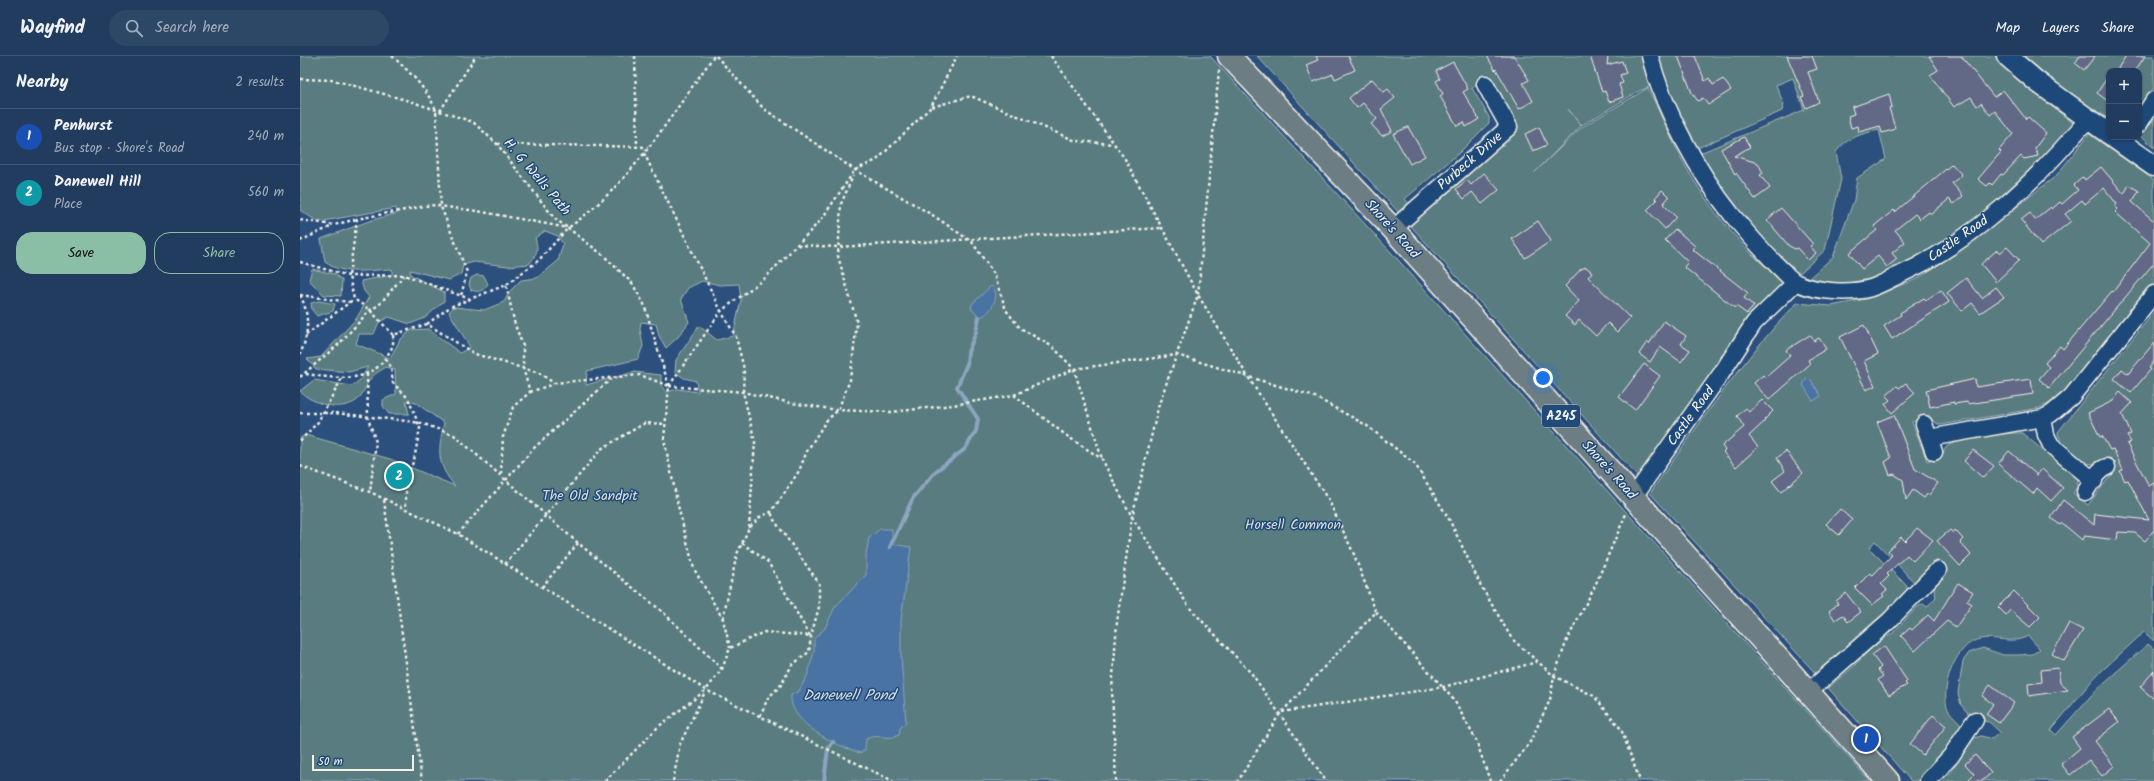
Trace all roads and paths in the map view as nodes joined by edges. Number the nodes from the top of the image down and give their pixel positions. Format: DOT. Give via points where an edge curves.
graph roads {
  1 [pos="392,56"];
  2 [pos="476,56"];
  3 [pos="635,56"];
  4 [pos="715,56"];
  5 [pos="957,56"];
  6 [pos="1051,56"];
  7 [pos="1650,56"];
  8 [pos="2007,56"];
  9 [pos="1228,59"];
  10 [pos="300,79"];
  11 [pos="1485,84"];
  12 [pos="2154,100"];
  13 [pos="931,107"];
  14 [pos="436,110"];
  15 [pos="440,111"];
  16 [pos="2088,119"];
  17 [pos="2142,119"];
  18 [pos="2106,132"];
  19 [pos="2123,140"];
  20 [pos="497,144"];
  21 [pos="1113,144"];
  22 [pos="637,147"];
  23 [pos="648,147"];
  24 [pos="644,153"];
  25 [pos="2154,166"];
  26 [pos="855,170"];
  27 [pos="441,206"];
  28 [pos="357,219"];
  29 [pos="300,220"];
  30 [pos="334,226"];
  31 [pos="568,228"];
  32 [pos="1161,228"];
  33 [pos="1394,229"];
  34 [pos="969,240"];
  35 [pos="300,241"];
  36 [pos="798,245"];
  37 [pos="838,247"];
  38 [pos="300,262"];
  39 [pos="404,275"];
  40 [pos="349,276"];
  41 [pos="1795,283"];
  42 [pos="506,285"];
  43 [pos="2154,294"];
  44 [pos="300,295"];
  45 [pos="1198,295"];
  46 [pos="461,296"];
  47 [pos="354,299"];
  48 [pos="470,299"];
  49 [pos="349,303"];
  50 [pos="370,310"];
  51 [pos="721,311"];
  52 [pos="427,324"];
  53 [pos="393,335"];
  54 [pos="306,336"];
  55 [pos="300,354"];
  56 [pos="1177,355"];
  57 [pos="386,359"];
  58 [pos="523,368"];
  59 [pos="1074,369"];
  60 [pos="306,374"];
  61 [pos="367,374"];
  62 [pos="1248,377"];
  63 [pos="300,378"];
  64 [pos="342,378"];
  65 [pos="612,379"];
  66 [pos="554,384"];
  67 [pos="669,386"];
  68 [pos="530,392"];
  69 [pos="743,392"];
  70 [pos="1014,395"];
  71 [pos="838,410"];
  72 [pos="300,413"];
  73 [pos="323,413"];
  74 [pos="368,418"];
  75 [pos="2043,418"];
  76 [pos="419,423"];
  77 [pos="666,424"];
  78 [pos="1929,438"];
  79 [pos="300,441"];
  80 [pos="1102,459"];
  81 [pos="300,466"];
  82 [pos="2107,467"];
  83 [pos="501,474"];
  84 [pos="508,480"];
  85 [pos="370,492"];
  86 [pos="1634,496"];
  87 [pos="384,500"];
  88 [pos="406,510"];
  89 [pos="771,512"];
  90 [pos="547,516"];
  91 [pos="1132,518"];
  92 [pos="749,528"];
  93 [pos="458,534"];
  94 [pos="578,543"];
  95 [pos="742,543"];
  96 [pos="505,564"];
  97 [pos="1938,570"];
  98 [pos="542,587"];
  99 [pos="1376,612"];
  100 [pos="723,619"];
  101 [pos="811,636"];
  102 [pos="730,648"];
  103 [pos="1538,662"];
  104 [pos="722,669"];
  105 [pos="1554,676"];
  106 [pos="1443,687"];
  107 [pos="706,690"];
  108 [pos="1809,691"];
  109 [pos="1280,713"];
  110 [pos="760,716"];
  111 [pos="1975,720"];
  112 [pos="422,781"];
  113 [pos="605,781"];
  114 [pos="673,781"];
  115 [pos="893,781"];
  116 [pos="1116,781"];
  117 [pos="1238,781"];
  118 [pos="1326,781"];
  119 [pos="1490,781"];
  120 [pos="1500,781"];
  121 [pos="1640,781"];
  122 [pos="1888,781"];
  123 [pos="1928,781"];
  1 -- 14 [label="path" via="410,72 430,96"];
  2 -- 15 [label="path"];
  3 -- 22 [label="path"];
  4 -- 23 [label="path, H. G Wells Path"];
  4 -- 26 [label="path" via="764,108"];
  5 -- 13 [label="path"];
  6 -- 21 [label="path"];
  7 -- 41 [label="street, Castle Road" via="1654,72 1695,162 1726,207 1760,249"];
  8 -- 16 [label="street"];
  9 -- 33 [label="main road, Shore's Road / A245"];
  9 -- 45 [label="path"];
  10 -- 14 [label="path, H. G Wells Path" via="332,80"];
  11 -- 33 [label="street, Purbeck Drive" via="1509,127"];
  12 -- 17 [label="street"];
  13 -- 21 [label="path" via="971,96 1076,141"];
  13 -- 26 [label="path" via="877,160"];
  14 -- 15 [label="path, H. G Wells Path"];
  14 -- 27 [label="path"];
  15 -- 20 [label="path, H. G Wells Path" via="473,122"];
  16 -- 18 [label="street"];
  16 -- 41 [label="street, Castle Road" via="2033,180 2000,209 1920,266 1871,288 1844,291 1817,289"];
  19 -- 25 [label="street"];
  20 -- 22 [label="path"];
  20 -- 31 [label="path, H. G Wells Path" via="555,218"];
  21 -- 32 [label="path" via="1124,159"];
  22 -- 23 [label="path"];
  23 -- 24 [label="path, H. G Wells Path"];
  24 -- 31 [label="path, H. G Wells Path" via="621,183 591,212"];
  24 -- 51 [label="path"];
  26 -- 34 [label="path" via="934,216"];
  26 -- 36 [label="path" via="821,220"];
  26 -- 37 [label="path" via="841,204"];
  27 -- 28 [label="path"];
  27 -- 31 [label="path"];
  27 -- 46 [label="path" via="468,272"];
  28 -- 30 [label="path"];
  28 -- 40 [label="path"];
  29 -- 30 [label="path"];
  30 -- 35 [label="path"];
  31 -- 42 [label="path" via="539,260"];
  31 -- 67 [label="path" via="632,283 644,304"];
  32 -- 34 [label="path"];
  32 -- 45 [label="path"];
  33 -- 86 [label="main road, Shore's Road / A245"];
  34 -- 37 [label="path"];
  34 -- 59 [label="path" via="994,274 1006,310 1020,328 1053,346"];
  36 -- 37 [label="path"];
  36 -- 51 [label="path" via="764,279"];
  37 -- 71 [label="path" via="838,256 857,323 850,380"];
  38 -- 40 [label="path"];
  39 -- 40 [label="path"];
  39 -- 46 [label="path"];
  39 -- 50 [label="path" via="380,305"];
  40 -- 47 [label="path"];
  41 -- 86 [label="street, Castle Road" via="1754,323"];
  42 -- 48 [label="path"];
  42 -- 58 [label="path" via="515,325 523,346"];
  43 -- 75 [label="street" via="2071,397"];
  44 -- 49 [label="path"];
  44 -- 54 [label="path" via="304,302 308,326"];
  45 -- 56 [label="path"];
  45 -- 62 [label="path"];
  46 -- 48 [label="path"];
  47 -- 49 [label="path"];
  47 -- 50 [label="path"];
  48 -- 52 [label="path" via="450,308"];
  49 -- 54 [label="path"];
  50 -- 53 [label="path"];
  50 -- 60 [label="path" via="339,344"];
  51 -- 67 [label="path"];
  51 -- 69 [label="path" via="736,337 744,369"];
  52 -- 53 [label="path"];
  52 -- 58 [label="path" via="475,354"];
  53 -- 57 [label="path" via="394,345"];
  54 -- 55 [label="path"];
  56 -- 59 [label="path"];
  56 -- 62 [label="path"];
  56 -- 91 [label="path" via="1159,404"];
  57 -- 61 [label="path"];
  57 -- 76 [label="path" via="391,367 393,383 408,398"];
  58 -- 66 [label="path" via="539,372"];
  58 -- 68 [label="path"];
  59 -- 70 [label="path"];
  59 -- 80 [label="path"];
  60 -- 63 [label="path"];
  60 -- 64 [label="path"];
  61 -- 64 [label="path"];
  61 -- 74 [label="path"];
  62 -- 99 [label="path" via="1329,501 1353,552"];
  62 -- 103 [label="path" via="1315,397 1366,425 1415,464 1449,519 1481,586 1512,639"];
  64 -- 73 [label="path"];
  65 -- 66 [label="path"];
  65 -- 67 [label="path" via="640,375"];
  65 -- 84 [label="path" via="535,447"];
  66 -- 68 [label="path"];
  67 -- 69 [label="path"];
  67 -- 77 [label="path"];
  68 -- 83 [label="path" via="513,406 503,437"];
  69 -- 71 [label="path"];
  69 -- 92 [label="path" via="755,442"];
  70 -- 71 [label="path" via="892,412"];
  70 -- 80 [label="path"];
  71 -- 89 [label="path" via="826,421 807,451 799,471"];
  72 -- 73 [label="path"];
  73 -- 74 [label="path"];
  73 -- 79 [label="path"];
  74 -- 76 [label="path"];
  74 -- 85 [label="path" via="376,442"];
  75 -- 78 [label="street"];
  75 -- 82 [label="street" via="2051,445 2089,486 2101,469"];
  76 -- 83 [label="path" via="454,435"];
  76 -- 88 [label="path" via="414,460 406,478"];
  77 -- 90 [label="path" via="645,424 601,449"];
  77 -- 100 [label="path" via="664,439 678,510 694,569"];
  80 -- 91 [label="path"];
  81 -- 85 [label="path"];
  83 -- 84 [label="path"];
  84 -- 90 [label="path"];
  84 -- 93 [label="path"];
  85 -- 87 [label="path"];
  86 -- 105 [label="path"];
  86 -- 108 [label="main road, Shore's Road / A245"];
  87 -- 88 [label="path"];
  87 -- 112 [label="path"];
  88 -- 93 [label="path"];
  89 -- 92 [label="path" via="760,517"];
  89 -- 101 [label="path" via="819,583 819,607"];
  90 -- 94 [label="path"];
  90 -- 96 [label="path"];
  91 -- 109 [label="path" via="1189,608 1252,674"];
  91 -- 116 [label="path" via="1117,622 1112,690"];
  92 -- 95 [label="path"];
  93 -- 96 [label="path"];
  94 -- 98 [label="path"];
  94 -- 104 [label="path" via="664,613"];
  95 -- 100 [label="path" via="737,554"];
  95 -- 101 [label="path" via="768,562"];
  96 -- 98 [label="path"];
  97 -- 108 [label="street" via="1889,621"];
  98 -- 107 [label="path"];
  99 -- 106 [label="path"];
  99 -- 109 [label="path"];
  100 -- 102 [label="path"];
  101 -- 102 [label="path" via="764,632"];
  101 -- 110 [label="path" via="809,652 792,665 781,685 768,698"];
  102 -- 104 [label="path"];
  103 -- 105 [label="path"];
  103 -- 106 [label="path"];
  104 -- 107 [label="path"];
  105 -- 120 [label="path" via="1550,700 1529,744"];
  105 -- 121 [label="path" via="1594,696 1621,728"];
  106 -- 109 [label="path"];
  106 -- 119 [label="path" via="1454,700 1476,740"];
  107 -- 110 [label="path"];
  107 -- 113 [label="path" via="658,727"];
  107 -- 114 [label="path" via="680,744"];
  108 -- 122 [label="main road, Shore's Road / A245"];
  109 -- 117 [label="path"];
  109 -- 118 [label="path"];
  110 -- 115 [label="path"];
  111 -- 123 [label="street" via="1951,756"];
}
